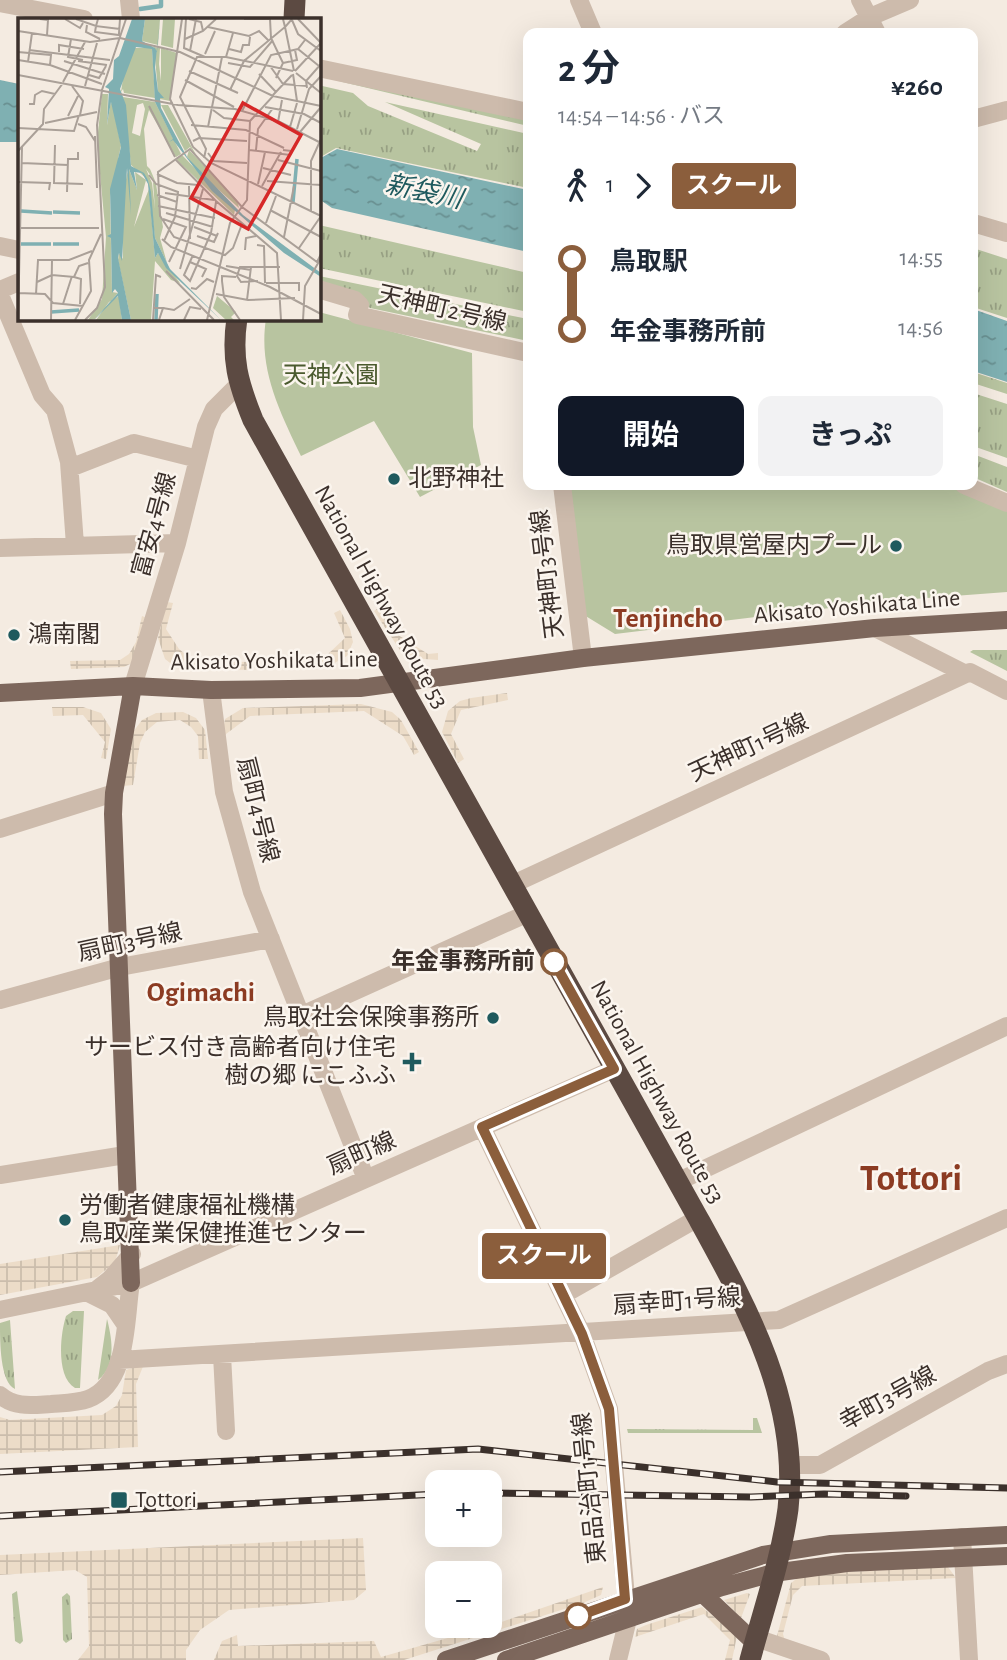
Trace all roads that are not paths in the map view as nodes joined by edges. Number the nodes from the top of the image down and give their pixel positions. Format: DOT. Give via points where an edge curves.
graph roads {
  1 [pos="129,0"];
  2 [pos="295,0"];
  3 [pos="579,0"];
  4 [pos="860,0"];
  5 [pos="910,0"];
  6 [pos="8,3"];
  7 [pos="79,18"];
  8 [pos="131,18"];
  9 [pos="294,18"];
  10 [pos="874,25"];
  11 [pos="591,28"];
  12 [pos="320,68"];
  13 [pos="1007,110"];
  14 [pos="523,111"];
  15 [pos="978,118"];
  16 [pos="978,224"];
  17 [pos="1006,232"];
  18 [pos="0,246"];
  19 [pos="18,250"];
  20 [pos="18,283"];
  21 [pos="320,290"];
  22 [pos="0,293"];
  23 [pos="237,320"];
  24 [pos="523,352"];
  25 [pos="239,384"];
  26 [pos="198,459"];
  27 [pos="70,468"];
  28 [pos="563,490"];
  29 [pos="976,490"];
  30 [pos="1007,503"];
  31 [pos="177,543"];
  32 [pos="75,545"];
  33 [pos="0,548"];
  34 [pos="1007,620"];
  35 [pos="875,628"];
  36 [pos="583,658"];
  37 [pos="966,674"];
  38 [pos="400,682"];
  39 [pos="133,686"];
  40 [pos="211,690"];
  41 [pos="1007,691"];
  42 [pos="0,693"];
  43 [pos="114,793"];
  44 [pos="0,830"];
  45 [pos="511,885"];
  46 [pos="526,914"];
  47 [pos="271,939"];
  48 [pos="120,967"];
  49 [pos="0,1000"];
  50 [pos="302,1014"];
  51 [pos="1007,1026"];
  52 [pos="614,1069"];
  53 [pos="482,1127"];
  54 [pos="125,1155"];
  55 [pos="0,1175"];
  56 [pos="366,1179"];
  57 [pos="677,1182"];
  58 [pos="698,1218"];
  59 [pos="1007,1218"];
  60 [pos="132,1254"];
  61 [pos="131,1283"];
  62 [pos="90,1294"];
  63 [pos="563,1294"];
  64 [pos="0,1310"];
  65 [pos="754,1322"];
  66 [pos="125,1324"];
  67 [pos="582,1334"];
  68 [pos="222,1355"];
  69 [pos="119,1360"];
  70 [pos="1007,1364"];
  71 [pos="0,1395"];
  72 [pos="226,1431"];
  73 [pos="790,1465"];
  74 [pos="1007,1535"];
  75 [pos="962,1537"];
  76 [pos="779,1551"];
  77 [pos="1007,1556"];
  78 [pos="963,1558"];
  79 [pos="773,1573"];
  80 [pos="703,1594"];
  81 [pos="625,1599"];
  82 [pos="628,1619"];
  83 [pos="754,1647"];
  84 [pos="446,1660"];
  85 [pos="506,1660"];
  86 [pos="618,1660"];
  87 [pos="821,1660"];
  88 [pos="969,1660"];
  1 -- 8 [label="street"];
  2 -- 9 [label="highway"];
  3 -- 11 [label="street"];
  4 -- 10 [label="street"];
  5 -- 10 [label="street"];
  6 -- 7 [label="street"];
  12 -- 14 [label="street"];
  13 -- 15 [label="street"];
  16 -- 17 [label="street"];
  18 -- 19 [label="street"];
  20 -- 22 [label="street"];
  21 -- 24 [label="street, 天神町2号線" via="355,300 360,305 357,315"];
  22 -- 27 [label="street" via="41,395 55,410"];
  23 -- 25 [label="highway, National Highway Route 53" via="233,348"];
  25 -- 26 [label="street, 富安4号線" via="214,409"];
  25 -- 38 [label="highway, National Highway Route 53" via="271,455"];
  26 -- 27 [label="street" via="134,443"];
  26 -- 31 [label="street, 富安4号線"];
  27 -- 32 [label="street"];
  28 -- 36 [label="street, 天神町3号線"];
  29 -- 30 [label="street"];
  31 -- 32 [label="street"];
  31 -- 39 [label="street, 富安4号線"];
  32 -- 33 [label="street"];
  34 -- 35 [label="main road, Akisato Yoshikata Line"];
  35 -- 36 [label="main road, Akisato Yoshikata Line"];
  35 -- 37 [label="street"];
  36 -- 38 [label="main road, Akisato Yoshikata Line"];
  37 -- 41 [label="street"];
  37 -- 45 [label="street, 天神町1号線"];
  38 -- 40 [label="main road, Akisato Yoshikata Line" via="360,688"];
  38 -- 45 [label="highway, National Highway Route 53"];
  39 -- 40 [label="main road, Akisato Yoshikata Line"];
  39 -- 42 [label="main road, Akisato Yoshikata Line"];
  39 -- 43 [label="main road"];
  40 -- 47 [label="street, 扇町4号線" via="224,792"];
  43 -- 44 [label="street"];
  43 -- 48 [label="main road"];
  45 -- 46 [label="highway, National Highway Route 53"];
  46 -- 50 [label="street"];
  46 -- 52 [label="highway, National Highway Route 53"];
  47 -- 48 [label="street, 扇町3号線"];
  47 -- 50 [label="street, 扇町4号線"];
  48 -- 49 [label="street, 扇町3号線"];
  48 -- 54 [label="main road"];
  50 -- 56 [label="street"];
  51 -- 57 [label="street"];
  52 -- 53 [label="street, 扇町線"];
  52 -- 57 [label="highway, National Highway Route 53"];
  53 -- 56 [label="street, 扇町線"];
  53 -- 63 [label="street, 東品治町1号線"];
  54 -- 55 [label="street"];
  54 -- 60 [label="main road"];
  56 -- 61 [label="street, 扇町線"];
  57 -- 58 [label="highway, National Highway Route 53"];
  58 -- 63 [label="street"];
  58 -- 65 [label="highway, National Highway Route 53"];
  59 -- 65 [label="street, 扇幸町1号線" via="779,1320"];
  60 -- 61 [label="main road"];
  60 -- 62 [label="street"];
  61 -- 62 [label="street, 扇町線"];
  61 -- 66 [label="street"];
  62 -- 64 [label="street, 扇町線"];
  62 -- 66 [label="street" via="112,1305"];
  63 -- 67 [label="street, 東品治町1号線"];
  65 -- 67 [label="street, 扇幸町1号線"];
  65 -- 73 [label="highway, National Highway Route 53" via="776,1381"];
  66 -- 69 [label="street"];
  67 -- 68 [label="street, 扇幸町1号線"];
  67 -- 81 [label="street, 東品治町1号線" via="612,1424"];
  68 -- 69 [label="street, 扇幸町1号線"];
  68 -- 72 [label="street"];
  69 -- 71 [label="street" via="112,1381 86,1400 17,1405"];
  70 -- 73 [label="street, 幸町3号線" via="820,1465"];
  73 -- 76 [label="highway, National Highway Route 53" via="788,1510"];
  74 -- 75 [label="main road"];
  75 -- 76 [label="main road"];
  75 -- 78 [label="street"];
  76 -- 79 [label="highway, National Highway Route 53"];
  76 -- 81 [label="main road"];
  77 -- 78 [label="main road"];
  78 -- 79 [label="main road" via="846,1563"];
  78 -- 88 [label="street"];
  79 -- 80 [label="main road"];
  79 -- 83 [label="highway, National Highway Route 53"];
  80 -- 82 [label="main road"];
  80 -- 83 [label="main road"];
  81 -- 82 [label="street, 東品治町1号線"];
  81 -- 84 [label="main road"];
  82 -- 85 [label="main road"];
  82 -- 86 [label="street"];
  83 -- 87 [label="street"];
}
